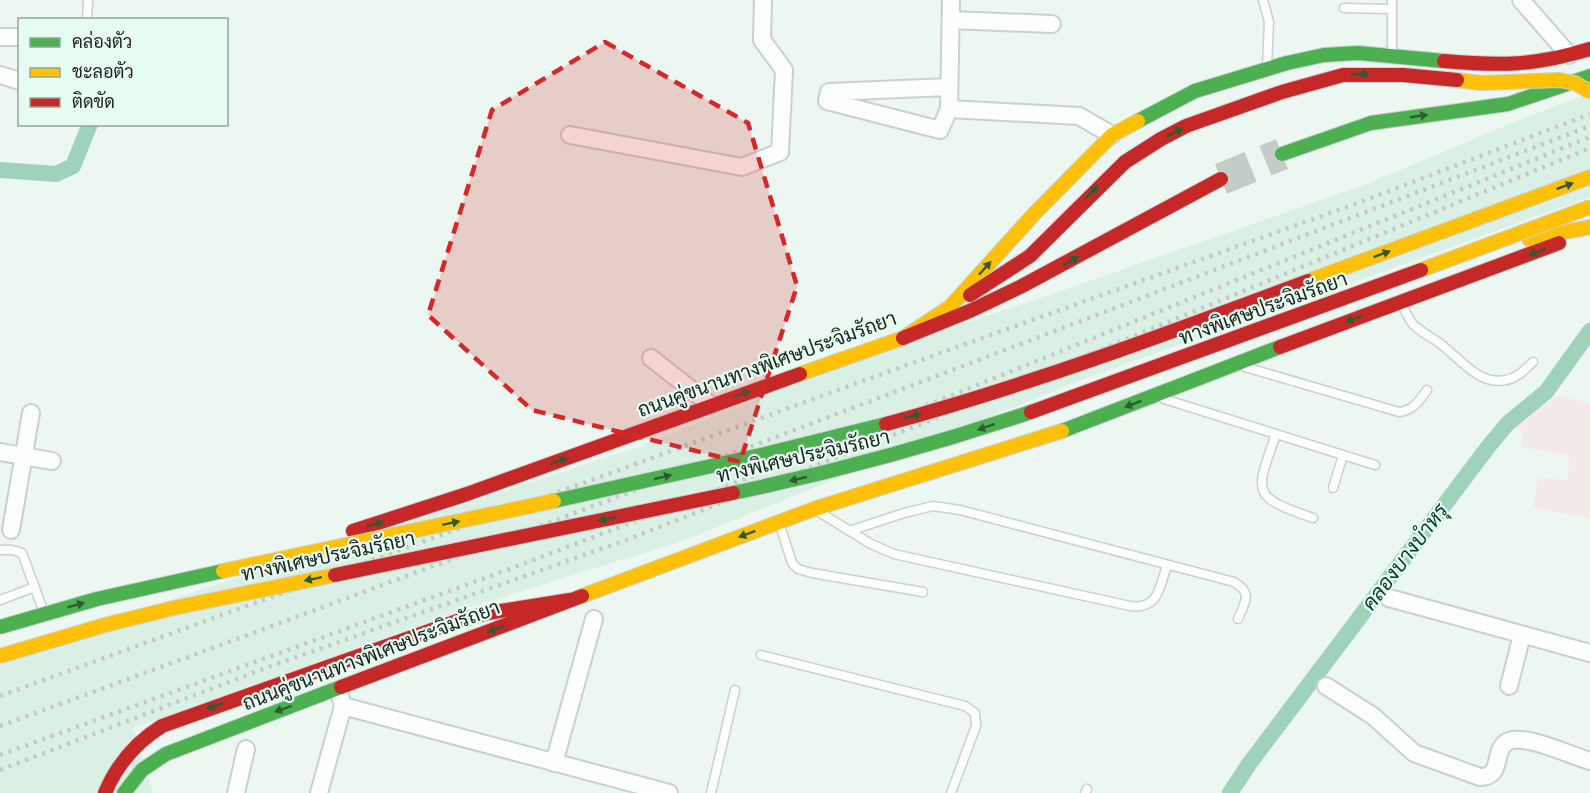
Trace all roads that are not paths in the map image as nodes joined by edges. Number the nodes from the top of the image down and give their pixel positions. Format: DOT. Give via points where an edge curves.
graph roads {
  1 [pos="88,0"];
  2 [pos="763,0"];
  3 [pos="951,0"];
  4 [pos="1263,0"];
  5 [pos="1521,0"];
  6 [pos="1392,5"];
  7 [pos="1344,8"];
  8 [pos="87,18"];
  9 [pos="951,20"];
  10 [pos="1052,24"];
  11 [pos="0,37"];
  12 [pos="18,37"];
  13 [pos="1590,49"];
  14 [pos="1569,55"];
  15 [pos="1392,57"];
  16 [pos="1267,69"];
  17 [pos="0,75"];
  18 [pos="1590,76"];
  19 [pos="18,80"];
  20 [pos="949,87"];
  21 [pos="1590,92"];
  22 [pos="949,109"];
  23 [pos="570,135"];
  24 [pos="1112,135"];
  25 [pos="1282,154"];
  26 [pos="1590,177"];
  27 [pos="1221,179"];
  28 [pos="1590,205"];
  29 [pos="1590,227"];
  30 [pos="1522,241"];
  31 [pos="1400,301"];
  32 [pos="950,307"];
  33 [pos="903,338"];
  34 [pos="651,358"];
  35 [pos="1533,362"];
  36 [pos="1236,364"];
  37 [pos="1427,390"];
  38 [pos="1155,396"];
  39 [pos="711,405"];
  40 [pos="31,413"];
  41 [pos="1276,434"];
  42 [pos="0,452"];
  43 [pos="1343,455"];
  44 [pos="25,456"];
  45 [pos="52,461"];
  46 [pos="1376,465"];
  47 [pos="901,480"];
  48 [pos="1333,488"];
  49 [pos="814,509"];
  50 [pos="1312,518"];
  51 [pos="779,522"];
  52 [pos="11,530"];
  53 [pos="849,531"];
  54 [pos="0,550"];
  55 [pos="1167,565"];
  56 [pos="35,587"];
  57 [pos="923,592"];
  58 [pos="1389,598"];
  59 [pos="0,600"];
  60 [pos="570,600"];
  61 [pos="46,619"];
  62 [pos="594,619"];
  63 [pos="1239,619"];
  64 [pos="0,627"];
  65 [pos="1522,635"];
  66 [pos="0,647"];
  67 [pos="1590,653"];
  68 [pos="761,655"];
  69 [pos="0,656"];
  70 [pos="1326,686"];
  71 [pos="1509,686"];
  72 [pos="338,689"];
  73 [pos="735,690"];
  74 [pos="343,706"];
  75 [pos="246,749"];
  76 [pos="1590,761"];
  77 [pos="554,762"];
  78 [pos="105,793"];
  79 [pos="124,793"];
  80 [pos="236,793"];
  81 [pos="320,793"];
  82 [pos="669,793"];
  83 [pos="711,793"];
  84 [pos="951,793"];
  1 -- 8 [label="lane"];
  2 -- 23 [label="street" via="762,39 784,70 780,152 742,167"];
  3 -- 9 [label="street"];
  4 -- 16 [label="lane" via="1269,22"];
  5 -- 14 [label="street"];
  6 -- 7 [label="lane"];
  6 -- 15 [label="lane"];
  9 -- 10 [label="street"];
  9 -- 20 [label="street"];
  11 -- 12 [label="street"];
  13 -- 14 [label="main road, ถนนคู่ขนานทางพิเศษประจิมรัถยา"];
  14 -- 15 [label="main road, ถนนคู่ขนานทางพิเศษประจิมรัถยา" via="1533,63 1490,65"];
  15 -- 16 [label="main road, ถนนคู่ขนานทางพิเศษประจิมรัถยา" via="1324,55"];
  16 -- 24 [label="main road, ถนนคู่ขนานทางพิเศษประจิมรัถยา" via="1195,91"];
  17 -- 19 [label="street"];
  25 -- 18 [label="main road, one-way" via="1371,123 1508,104"];
  20 -- 22 [label="street"];
  20 -- 22 [label="street" via="829,92 827,101 940,130"];
  32 -- 21 [label="main road, one-way, bridge" via="1029,256 1125,162 1186,126 1281,92 1343,75 1481,83 1560,80"];
  22 -- 24 [label="street" via="1079,117"];
  32 -- 24 [label="main road, ถนนคู่ขนานทางพิเศษประจิมรัถยา, one-way"];
  64 -- 26 [label="main road, ทางพิเศษประจิมรัถยา, one-way, bridge" via="160,584 730,462 945,408 1170,333"];
  33 -- 27 [label="main road, one-way" via="1028,284"];
  28 -- 30 [label="main road, bridge"];
  28 -- 69 [label="main road, ทางพิเศษประจิมรัถยา, one-way, bridge" via="1068,399 893,455 768,486 174,608"];
  29 -- 30 [label="main road"];
  29 -- 31 [label="main road, ถนนคู่ขนานทางพิเศษประจิมรัถยา, one-way" via="1551,247"];
  30 -- 47 [label="main road" via="1053,414"];
  31 -- 35 [label="lane" via="1423,334 1474,373 1504,381"];
  31 -- 36 [label="main road, ถนนคู่ขนานทางพิเศษประจิมรัถยา, one-way"];
  32 -- 33 [label="main road, ถนนคู่ขนานทางพิเศษประจิมรัถยา"];
  39 -- 33 [label="main road, ถนนคู่ขนานทางพิเศษประจิมรัถยา, one-way"];
  34 -- 39 [label="street"];
  36 -- 37 [label="lane" via="1399,412 1414,407"];
  36 -- 38 [label="main road, ถนนคู่ขนานทางพิเศษประจิมรัถยา"];
  38 -- 41 [label="lane"];
  38 -- 47 [label="main road, ถนนคู่ขนานทางพิเศษประจิมรัถยา, one-way" via="1025,444"];
  66 -- 39 [label="main road, ถนนคู่ขนานทางพิเศษประจิมรัถยา, one-way" via="467,494"];
  40 -- 44 [label="street"];
  41 -- 43 [label="lane"];
  41 -- 50 [label="lane" via="1261,480 1262,490 1281,506"];
  42 -- 44 [label="street"];
  43 -- 46 [label="lane"];
  43 -- 48 [label="lane"];
  44 -- 45 [label="street"];
  44 -- 52 [label="street"];
  47 -- 49 [label="main road, ถนนคู่ขนานทางพิเศษประจิมรัถยา"];
  49 -- 51 [label="main road, ถนนคู่ขนานทางพิเศษประจิมรัถยา"];
  49 -- 53 [label="lane"];
  51 -- 57 [label="lane" via="792,563 798,569"];
  51 -- 60 [label="main road, ถนนคู่ขนานทางพิเศษประจิมรัถยา, one-way"];
  53 -- 55 [label="lane" via="933,506"];
  53 -- 55 [label="lane" via="894,554 1139,608 1146,607 1156,596"];
  54 -- 56 [label="lane" via="22,553"];
  55 -- 63 [label="lane" via="1242,587 1246,598"];
  56 -- 59 [label="lane"];
  56 -- 61 [label="lane"];
  58 -- 65 [label="street"];
  60 -- 72 [label="main road, ถนนคู่ขนานทางพิเศษประจิมรัถยา, one-way"];
  60 -- 78 [label="main road, one-way" via="457,621 162,726 130,750"];
  62 -- 77 [label="street"];
  65 -- 67 [label="street"];
  65 -- 71 [label="street"];
  68 -- 84 [label="lane" via="965,706 975,713 976,726"];
  70 -- 76 [label="street" via="1373,716 1414,753 1480,777 1493,774 1502,746 1509,741 1523,739"];
  72 -- 74 [label="street"];
  72 -- 79 [label="main road, ถนนคู่ขนานทางพิเศษประจิมรัถยา, one-way" via="163,754 144,768"];
  73 -- 83 [label="lane"];
  74 -- 77 [label="street"];
  74 -- 81 [label="street"];
  75 -- 80 [label="street"];
  77 -- 82 [label="street"];
}
